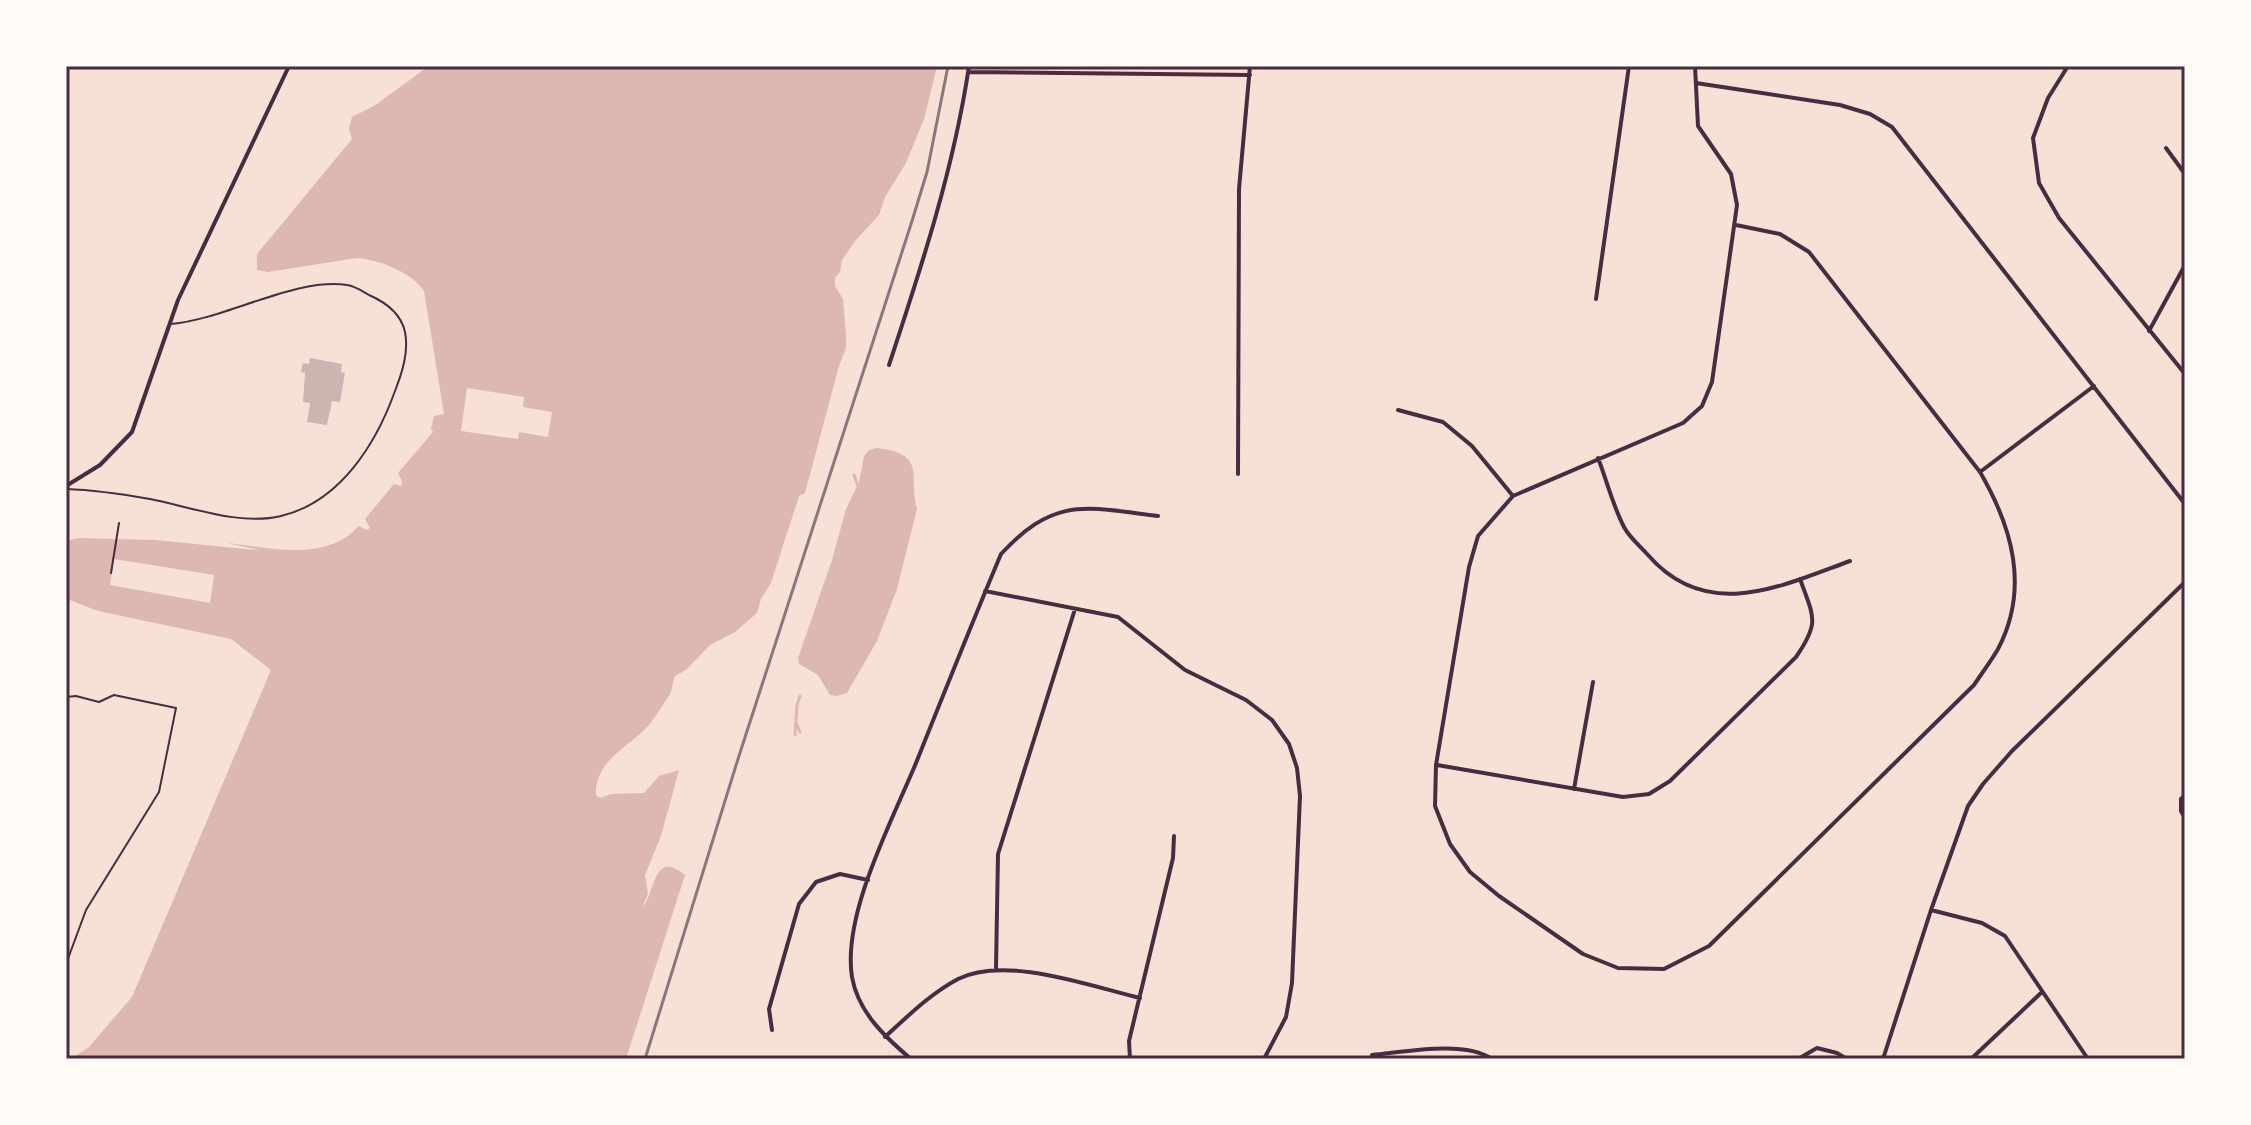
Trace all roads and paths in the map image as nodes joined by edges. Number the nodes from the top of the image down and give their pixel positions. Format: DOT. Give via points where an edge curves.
graph roads {
  1 [pos="289,66"];
  2 [pos="1099,66"];
  3 [pos="1250,66"];
  4 [pos="1629,66"];
  5 [pos="1695,66"];
  6 [pos="2068,66"];
  7 [pos="968,69"];
  8 [pos="1099,75"];
  9 [pos="1250,75"];
  10 [pos="1696,83"];
  11 [pos="2166,148"];
  12 [pos="2185,174"];
  13 [pos="1736,225"];
  14 [pos="2185,265"];
  15 [pos="1596,299"];
  16 [pos="170,324"];
  17 [pos="2149,331"];
  18 [pos="889,365"];
  19 [pos="2185,374"];
  20 [pos="2094,386"];
  21 [pos="1398,410"];
  22 [pos="1598,458"];
  23 [pos="1980,472"];
  24 [pos="1238,474"];
  25 [pos="66,488"];
  26 [pos="1513,496"];
  27 [pos="2185,504"];
  28 [pos="1158,516"];
  29 [pos="119,523"];
  30 [pos="1850,561"];
  31 [pos="111,573"];
  32 [pos="1800,579"];
  33 [pos="2185,582"];
  34 [pos="985,591"];
  35 [pos="1075,609"];
  36 [pos="1593,682"];
  37 [pos="66,697"];
  38 [pos="1436,765"];
  39 [pos="1574,789"];
  40 [pos="2185,795"];
  41 [pos="2185,818"];
  42 [pos="1174,836"];
  43 [pos="868,880"];
  44 [pos="1931,910"];
  45 [pos="66,964"];
  46 [pos="996,968"];
  47 [pos="2042,992"];
  48 [pos="1140,998"];
  49 [pos="772,1030"];
  50 [pos="885,1037"];
  51 [pos="1412,1052"];
  52 [pos="1372,1055"];
  53 [pos="911,1059"];
  54 [pos="1130,1059"];
  55 [pos="1264,1059"];
  56 [pos="1411,1059"];
  57 [pos="1492,1059"];
  58 [pos="1798,1059"];
  59 [pos="1847,1059"];
  60 [pos="1883,1059"];
  61 [pos="1971,1059"];
  62 [pos="2088,1059"];
  1 -- 16 [label="street"];
  2 -- 8 [label="street"];
  3 -- 9 [label="street"];
  4 -- 15 [label="street"];
  5 -- 10 [label="street"];
  6 -- 17 [label="street" via="2033,138 2039,183 2059,218"];
  7 -- 8 [label="street"];
  7 -- 18 [label="street" via="918,276"];
  8 -- 9 [label="street"];
  9 -- 24 [label="street" via="1239,189"];
  10 -- 13 [label="street" via="1698,126 1731,174"];
  10 -- 20 [label="street" via="1840,105 1892,127"];
  11 -- 12 [label="street"];
  13 -- 22 [label="street" via="1712,382 1702,406 1683,423"];
  13 -- 23 [label="street" via="1780,234 1809,252"];
  14 -- 17 [label="street"];
  16 -- 25 [label="street" via="132,432 100,465"];
  16 -- 25 [label="lane" via="211,317 312,285 347,285 391,306 405,330 404,366 377,434 356,464 327,494 297,512 252,518"];
  17 -- 19 [label="street"];
  20 -- 23 [label="street"];
  20 -- 27 [label="street"];
  21 -- 26 [label="street" via="1443,422 1472,446"];
  22 -- 26 [label="street"];
  22 -- 32 [label="street" via="1625,529 1657,566 1683,583 1713,593 1748,595"];
  23 -- 38 [label="street" via="2000,507 2013,549 2015,588 1998,648 1974,685 1709,946 1664,969 1618,968 1583,954 1470,872 1450,844 1435,806"];
  26 -- 38 [label="street" via="1478,536 1469,567"];
  28 -- 34 [label="street" via="1085,507 1041,518 1001,554"];
  29 -- 31 [label="path"];
  30 -- 32 [label="street"];
  32 -- 39 [label="street" via="1812,613 1812,634 1796,657 1670,781 1649,794 1623,797"];
  33 -- 44 [label="street" via="1983,784 1968,806"];
  34 -- 35 [label="street"];
  34 -- 43 [label="street"];
  35 -- 46 [label="street" via="998,854"];
  35 -- 55 [label="street" via="1118,617 1185,670 1246,700 1272,720 1289,744 1300,796 1292,983 1286,1017"];
  36 -- 39 [label="street"];
  37 -- 45 [label="path" via="99,702 114,695 176,708 159,792 86,910"];
  38 -- 39 [label="street"];
  40 -- 41 [label="street"];
  42 -- 48 [label="street"];
  43 -- 49 [label="street" via="840,874 816,882 799,904 769,1009"];
  43 -- 50 [label="street" via="850,946 852,979 863,1009"];
  44 -- 47 [label="street" via="1982,923 2005,936"];
  44 -- 60 [label="street"];
  46 -- 48 [label="street"];
  46 -- 50 [label="street" via="960,978"];
  47 -- 61 [label="street"];
  47 -- 62 [label="street"];
  48 -- 54 [label="street"];
  50 -- 53 [label="street"];
  51 -- 52 [label="street"];
  51 -- 56 [label="street"];
  51 -- 57 [label="street" via="1455,1049"];
  58 -- 59 [label="street" via="1817,1048"];
}
